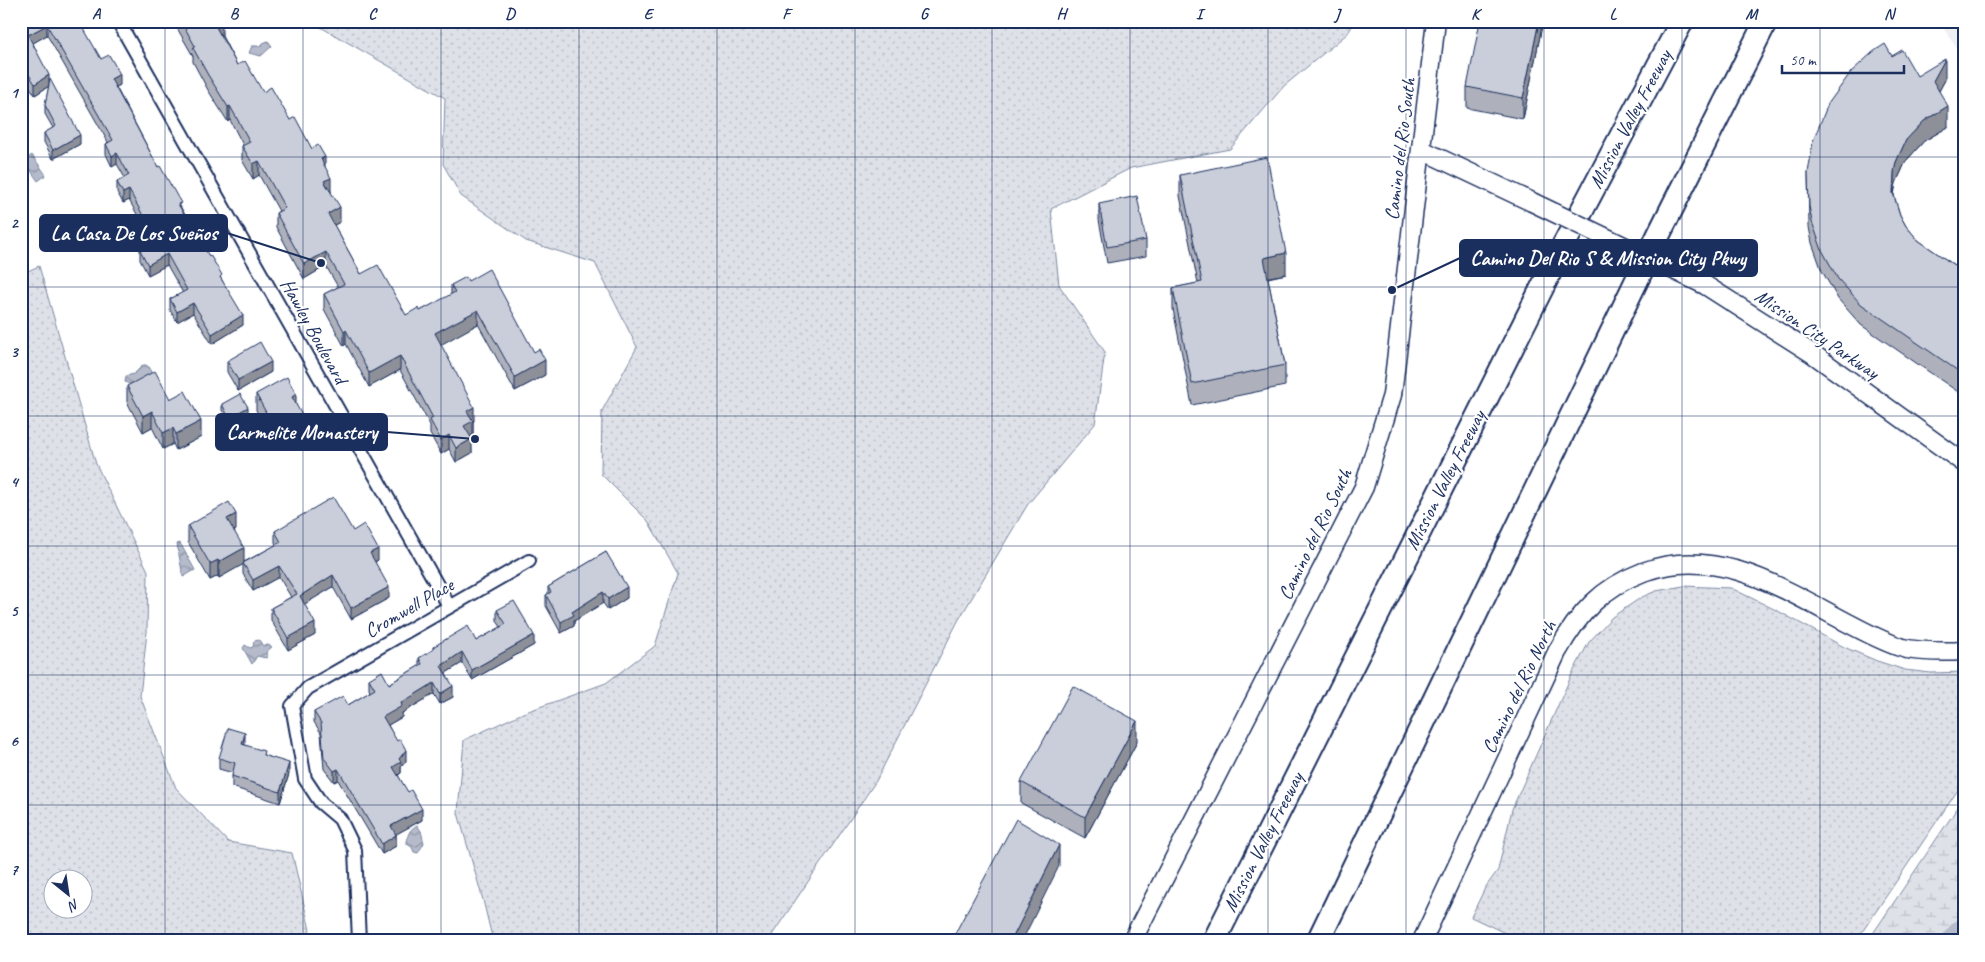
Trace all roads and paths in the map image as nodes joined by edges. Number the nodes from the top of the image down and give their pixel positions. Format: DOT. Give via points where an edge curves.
graph roads {
  1 [pos="118,21"];
  2 [pos="1436,21"];
  3 [pos="1682,21"];
  4 [pos="1766,21"];
  5 [pos="1422,150"];
  6 [pos="1964,464"];
  7 [pos="529,561"];
  8 [pos="449,606"];
  9 [pos="1964,651"];
  10 [pos="359,941"];
  11 [pos="1132,941"];
  12 [pos="1214,941"];
  13 [pos="1318,941"];
  14 [pos="1422,941"];
  1 -- 8 [label="street, Hawley Boulevard"];
  2 -- 5 [label="street, Camino del Rio South"];
  3 -- 12 [label="highway, Mission Valley Freeway" via="1560,252"];
  4 -- 13 [label="highway" via="1672,207"];
  5 -- 6 [label="street, Mission City Parkway, bridge" via="1705,285 1813,354"];
  5 -- 11 [label="street, Camino del Rio South" via="1392,395 1364,487"];
  7 -- 8 [label="street, Cromwell Place"];
  8 -- 10 [label="street, Cromwell Place" via="308,688 292,706 305,779 321,803 340,819 355,850"];
  9 -- 14 [label="street, Camino del Rio North" via="1906,648 1864,632 1760,578 1724,566 1670,564 1652,568 1612,586 1571,627 1557,652"];
}
